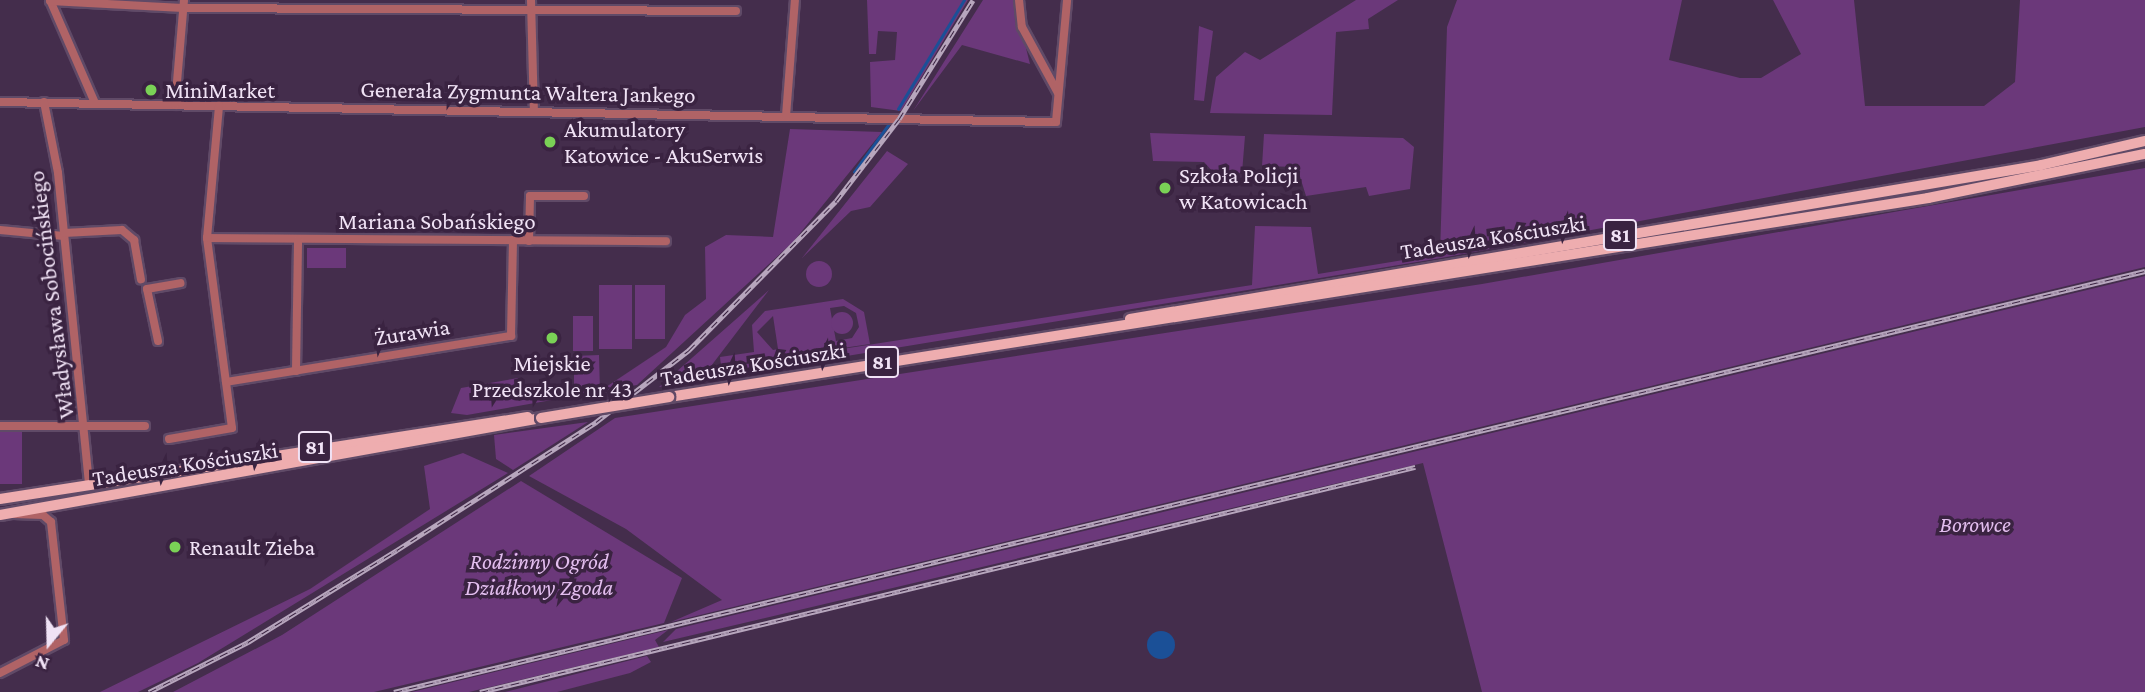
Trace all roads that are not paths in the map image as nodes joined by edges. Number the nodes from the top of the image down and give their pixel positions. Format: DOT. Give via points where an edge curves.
graph roads {
  1 [pos="795,0"];
  2 [pos="1019,0"];
  3 [pos="1067,0"];
  4 [pos="50,1"];
  5 [pos="184,4"];
  6 [pos="531,5"];
  7 [pos="736,11"];
  8 [pos="1058,93"];
  9 [pos="0,102"];
  10 [pos="44,102"];
  11 [pos="95,103"];
  12 [pos="176,105"];
  13 [pos="219,106"];
  14 [pos="534,112"];
  15 [pos="786,116"];
  16 [pos="2145,141"];
  17 [pos="2145,154"];
  18 [pos="583,196"];
  19 [pos="0,230"];
  20 [pos="64,234"];
  21 [pos="207,239"];
  22 [pos="298,239"];
  23 [pos="513,240"];
  24 [pos="528,241"];
  25 [pos="666,241"];
  26 [pos="142,279"];
  27 [pos="180,283"];
  28 [pos="1095,328"];
  29 [pos="158,341"];
  30 [pos="296,371"];
  31 [pos="226,382"];
  32 [pos="541,418"];
  33 [pos="0,426"];
  34 [pos="86,426"];
  35 [pos="145,426"];
  36 [pos="169,439"];
  37 [pos="89,484"];
  38 [pos="0,499"];
  39 [pos="3,514"];
  40 [pos="0,673"];
  1 -- 15 [label="street"];
  2 -- 8 [label="street" via="1022,27"];
  3 -- 8 [label="street"];
  4 -- 5 [label="street"];
  4 -- 11 [label="street"];
  5 -- 6 [label="street"];
  5 -- 12 [label="street"];
  6 -- 7 [label="street"];
  6 -- 14 [label="street"];
  8 -- 15 [label="street, Generała Zygmunta Waltera Jankego" via="1056,122"];
  9 -- 10 [label="street, Generała Zygmunta Waltera Jankego"];
  10 -- 11 [label="street, Generała Zygmunta Waltera Jankego"];
  10 -- 20 [label="street, Władysława Sobocińskiego"];
  11 -- 12 [label="street, Generała Zygmunta Waltera Jankego"];
  12 -- 13 [label="street, Generała Zygmunta Waltera Jankego"];
  13 -- 14 [label="street, Generała Zygmunta Waltera Jankego"];
  13 -- 21 [label="street"];
  14 -- 15 [label="street, Generała Zygmunta Waltera Jankego"];
  16 -- 28 [label="main road, Tadeusza Kościuszki / 81" via="2041,165 1182,307"];
  17 -- 28 [label="main road, Tadeusza Kościuszki / 81" via="1903,202 1184,319"];
  18 -- 24 [label="street" via="530,196"];
  19 -- 20 [label="street"];
  20 -- 26 [label="street" via="122,230 134,240"];
  20 -- 34 [label="street, Władysława Sobocińskiego"];
  21 -- 22 [label="street, Mariana Sobańskiego"];
  21 -- 31 [label="street"];
  22 -- 23 [label="street, Mariana Sobańskiego"];
  22 -- 30 [label="street"];
  23 -- 24 [label="street, Mariana Sobańskiego"];
  23 -- 30 [label="street, Żurawia" via="511,336"];
  24 -- 25 [label="street, Mariana Sobańskiego"];
  27 -- 29 [label="street" via="147,289"];
  28 -- 32 [label="main road, Tadeusza Kościuszki / 81, bridge"];
  30 -- 31 [label="street, Żurawia"];
  31 -- 36 [label="street" via="232,428"];
  32 -- 37 [label="main road, Tadeusza Kościuszki / 81" via="482,420"];
  32 -- 39 [label="main road, Tadeusza Kościuszki / 81"];
  33 -- 34 [label="street"];
  34 -- 35 [label="street"];
  34 -- 37 [label="street, Władysława Sobocińskiego"];
  37 -- 38 [label="main road, Tadeusza Kościuszki / 81"];
  39 -- 40 [label="street" via="43,515 51,522 65,640"];
}
